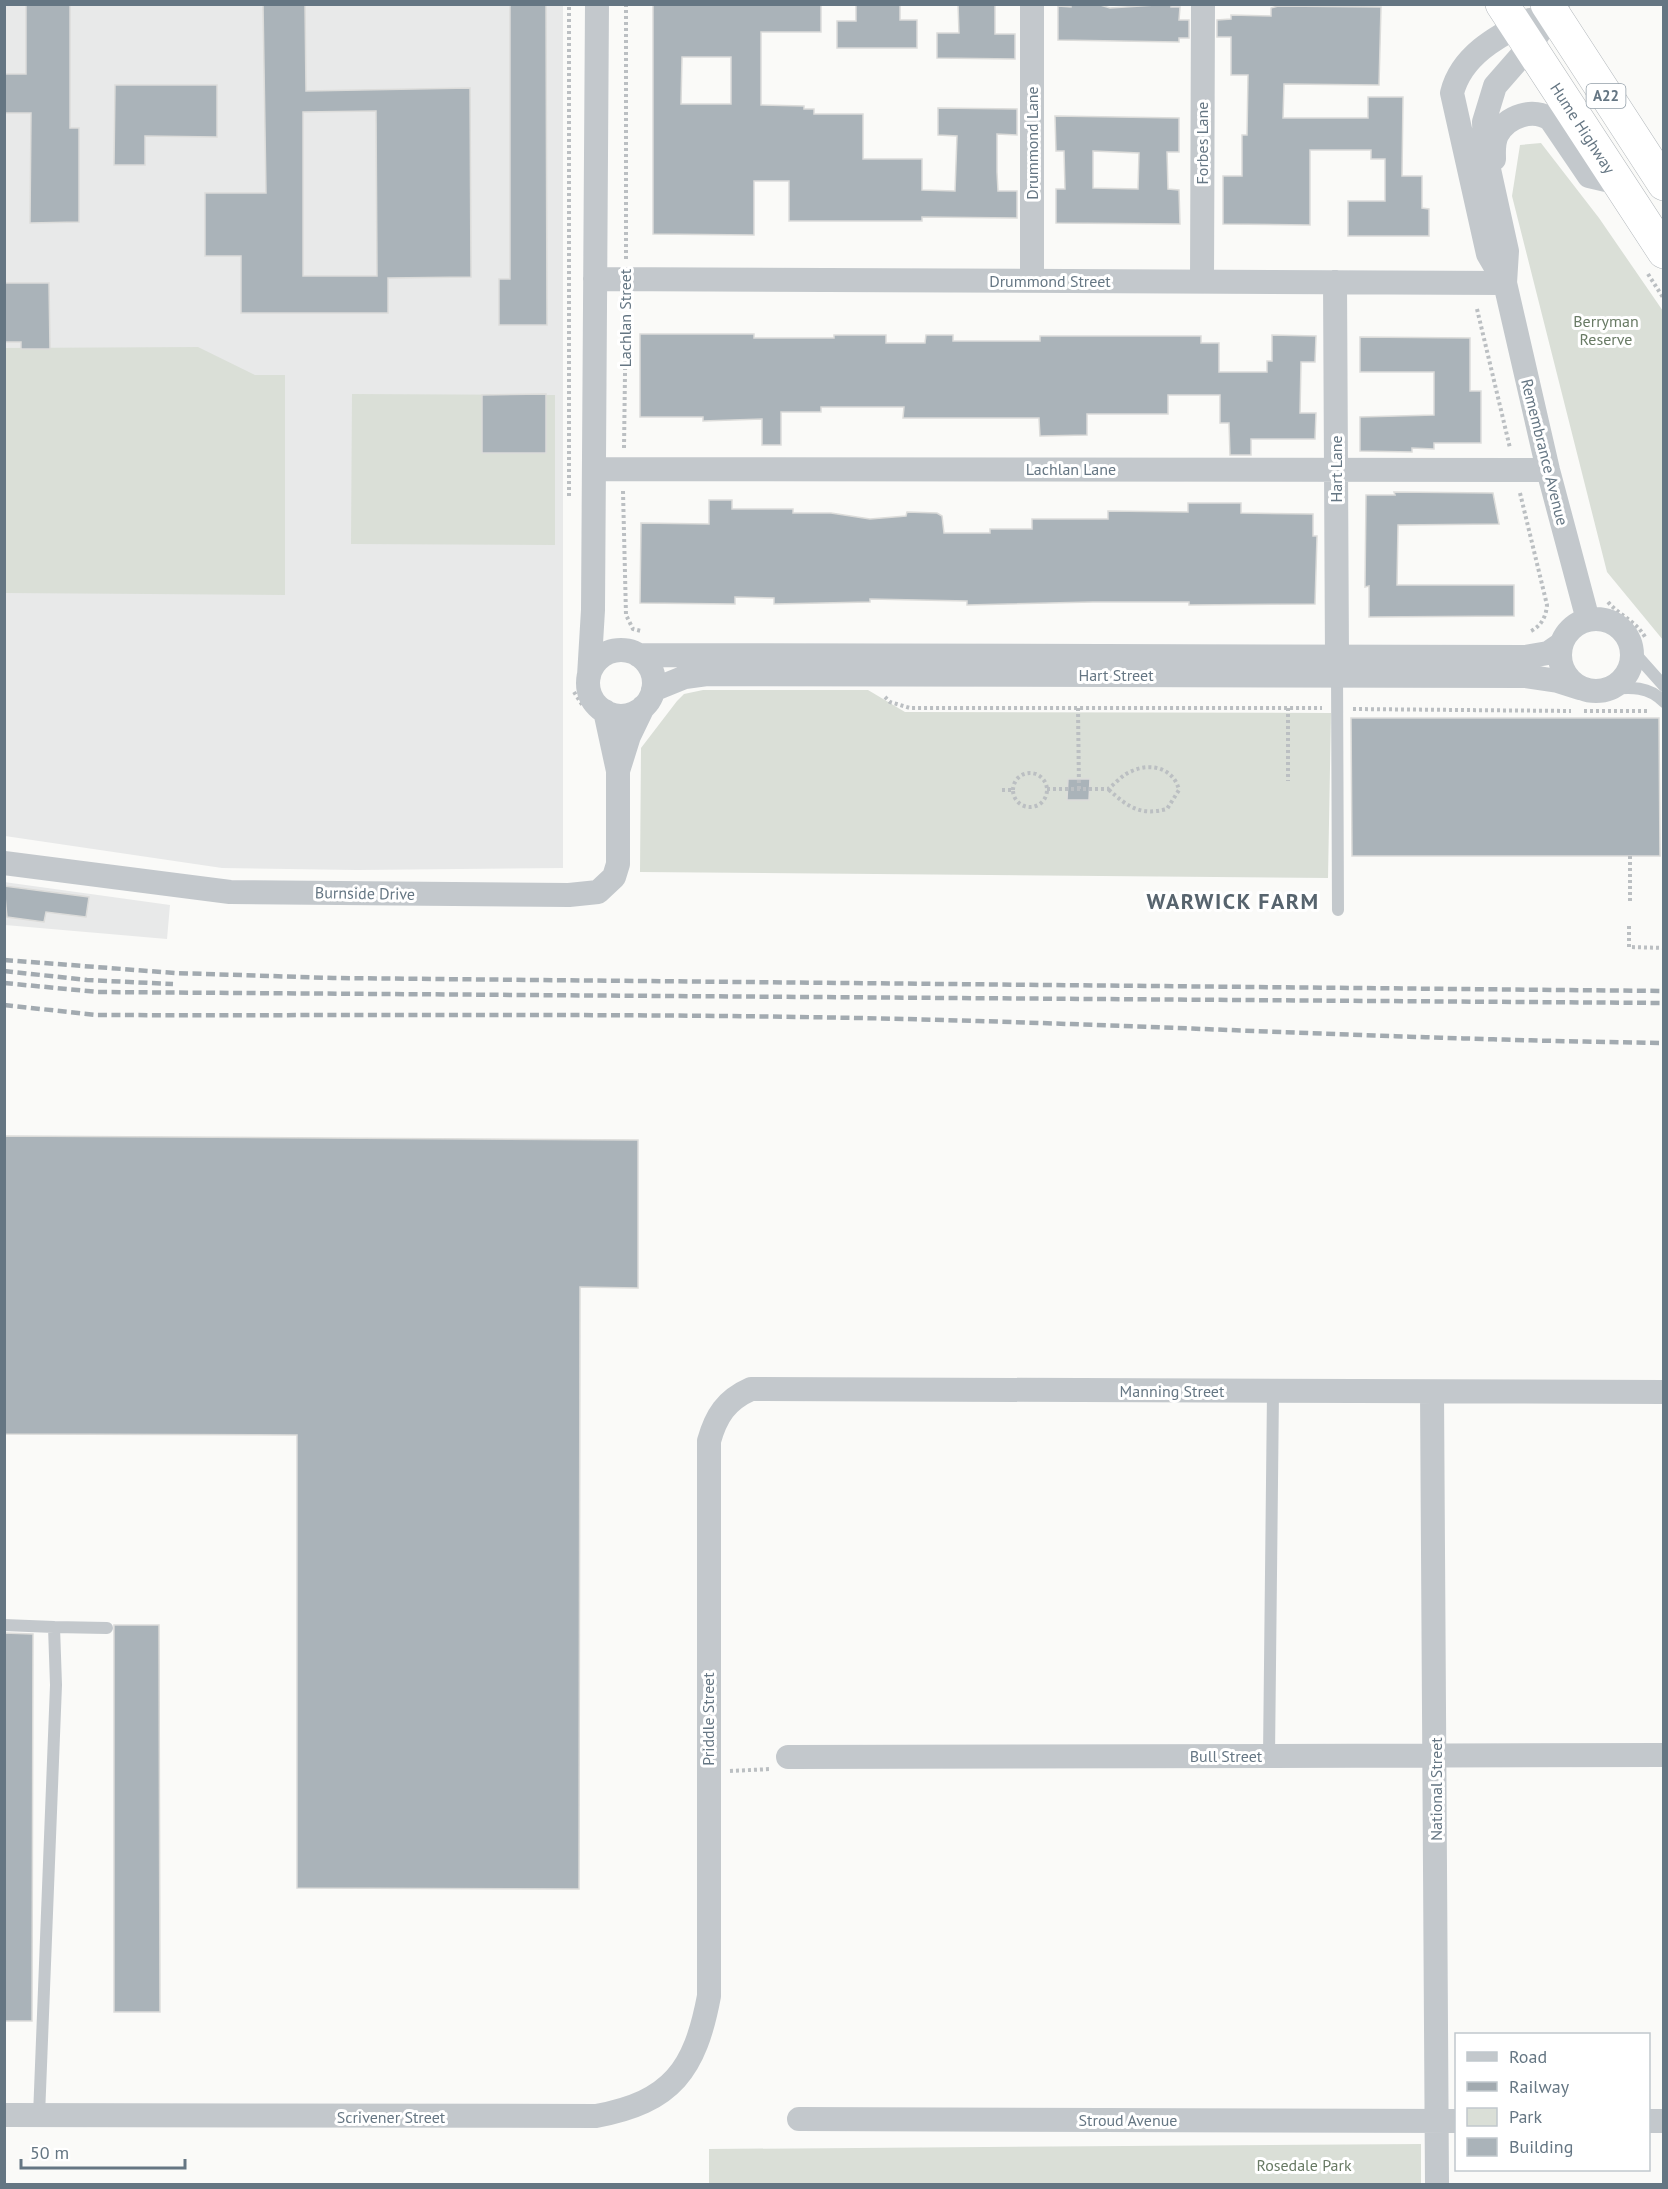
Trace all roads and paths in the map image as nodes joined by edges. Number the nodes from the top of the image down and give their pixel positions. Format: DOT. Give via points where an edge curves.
graph roads {
  1 [pos="569,4"];
  2 [pos="597,4"];
  3 [pos="626,4"];
  4 [pos="1032,4"];
  5 [pos="1203,4"];
  6 [pos="1552,7"];
  7 [pos="1516,26"];
  8 [pos="1619,183"];
  9 [pos="1664,184"];
  10 [pos="1497,205"];
  11 [pos="1654,260"];
  12 [pos="595,279"];
  13 [pos="626,279"];
  14 [pos="1032,281"];
  15 [pos="1202,282"];
  16 [pos="1335,282"];
  17 [pos="1505,283"];
  18 [pos="1664,299"];
  19 [pos="594,469"];
  20 [pos="623,469"];
  21 [pos="1336,470"];
  22 [pos="1548,470"];
  23 [pos="569,500"];
  24 [pos="1543,590"];
  25 [pos="1606,600"];
  26 [pos="593,610"];
  27 [pos="1588,620"];
  28 [pos="633,629"];
  29 [pos="1527,632"];
  30 [pos="1561,644"];
  31 [pos="1640,646"];
  32 [pos="628,652"];
  33 [pos="1337,665"];
  34 [pos="589,676"];
  35 [pos="1664,686"];
  36 [pos="1580,688"];
  37 [pos="1610,688"];
  38 [pos="878,691"];
  39 [pos="648,699"];
  40 [pos="1664,702"];
  41 [pos="1078,708"];
  42 [pos="1288,708"];
  43 [pos="1327,708"];
  44 [pos="1352,709"];
  45 [pos="605,711"];
  46 [pos="1653,711"];
  47 [pos="618,771"];
  48 [pos="1288,781"];
  49 [pos="1047,789"];
  50 [pos="1079,789"];
  51 [pos="1108,789"];
  52 [pos="1002,790"];
  53 [pos="1012,790"];
  54 [pos="1630,856"];
  55 [pos="4,862"];
  56 [pos="1630,903"];
  57 [pos="1338,910"];
  58 [pos="1629,926"];
  59 [pos="1664,948"];
  60 [pos="1274,1391"];
  61 [pos="1664,1392"];
  62 [pos="1432,1393"];
  63 [pos="709,1442"];
  64 [pos="4,1625"];
  65 [pos="54,1627"];
  66 [pos="107,1628"];
  67 [pos="1437,1755"];
  68 [pos="1664,1755"];
  69 [pos="1269,1756"];
  70 [pos="788,1757"];
  71 [pos="708,1772"];
  72 [pos="709,1996"];
  73 [pos="4,2115"];
  74 [pos="39,2115"];
  75 [pos="799,2119"];
  76 [pos="1447,2121"];
  77 [pos="1437,2184"];
  1 -- 23 [label="path"];
  2 -- 12 [label="street, Lachlan Street"];
  3 -- 13 [label="path, Lachlan Street"];
  4 -- 14 [label="street, Drummond Lane"];
  5 -- 15 [label="street, Forbes Lane"];
  6 -- 7 [label="street"];
  6 -- 9 [label="highway, A22"];
  7 -- 8 [label="highway, Hume Highway / A22"];
  7 -- 10 [label="street, Remembrance Avenue" via="1505,72 1485,110 1485,151"];
  7 -- 17 [label="street, Remembrance Avenue" via="1464,63 1452,93 1488,254"];
  8 -- 10 [label="street, Remembrance Avenue" via="1589,176 1551,120 1543,114 1528,114 1508,123 1496,136"];
  8 -- 11 [label="highway, Hume Highway / A22"];
  10 -- 17 [label="street, Remembrance Avenue" via="1507,251"];
  11 -- 18 [label="path"];
  12 -- 13 [label="street, Drummond Street"];
  12 -- 19 [label="street, Lachlan Street"];
  13 -- 14 [label="street, Drummond Street"];
  13 -- 20 [label="path, Lachlan Street"];
  14 -- 15 [label="street, Drummond Street"];
  15 -- 16 [label="street, Drummond Street"];
  16 -- 17 [label="street, Drummond Street"];
  16 -- 21 [label="street, Hart Lane"];
  17 -- 22 [label="street, Remembrance Avenue"];
  19 -- 20 [label="street, Lachlan Lane"];
  19 -- 26 [label="street, Lachlan Street"];
  20 -- 21 [label="street, Lachlan Lane"];
  20 -- 28 [label="path, Lachlan Street" via="626,615"];
  21 -- 22 [label="street, Lachlan Lane"];
  21 -- 33 [label="street, Hart Lane"];
  22 -- 27 [label="street, Remembrance Avenue"];
  24 -- 29 [label="path" via="1546,615 1533,631"];
  25 -- 31 [label="path" via="1632,620"];
  26 -- 32 [label="street"];
  26 -- 34 [label="street"];
  27 -- 30 [label="street" via="1571,628"];
  27 -- 31 [label="street" via="1611,622"];
  30 -- 33 [label="street, Hart Street" via="1548,652 1525,657"];
  30 -- 36 [label="street" via="1559,654 1565,674"];
  31 -- 35 [label="lane"];
  31 -- 37 [label="street" via="1628,672"];
  32 -- 33 [label="street, Hart Street" via="683,657"];
  32 -- 34 [label="street" via="599,658"];
  32 -- 39 [label="street" via="652,670"];
  33 -- 36 [label="street, Hart Street" via="1525,676"];
  33 -- 39 [label="street, Hart Street" via="707,674 685,677"];
  33 -- 57 [label="lane"];
  34 -- 45 [label="street" via="591,697"];
  36 -- 37 [label="street"];
  37 -- 40 [label="lane" via="1645,690"];
  38 -- 41 [label="path" via="890,702 910,708"];
  39 -- 45 [label="street" via="624,715"];
  39 -- 47 [label="street, Burnside Drive" via="628,736"];
  41 -- 42 [label="path"];
  41 -- 50 [label="path"];
  42 -- 43 [label="path"];
  42 -- 48 [label="path"];
  44 -- 46 [label="path"];
  45 -- 47 [label="street, Burnside Drive"];
  47 -- 55 [label="street, Burnside Drive" via="618,852 614,877 598,892 583,895 230,892"];
  49 -- 50 [label="path"];
  49 -- 53 [label="path" via="1042,779 1026,773 1017,779"];
  49 -- 53 [label="path" via="1044,800 1030,808 1016,801"];
  50 -- 51 [label="path"];
  51 -- 51 [label="path" via="1130,808 1147,813 1167,809 1179,790 1173,775 1151,767 1130,771"];
  52 -- 53 [label="path"];
  54 -- 56 [label="path"];
  58 -- 59 [label="path" via="1629,947"];
  60 -- 62 [label="street, Manning Street"];
  60 -- 63 [label="street, Manning Street" via="768,1388 744,1392 724,1407 714,1422"];
  60 -- 69 [label="lane"];
  61 -- 62 [label="street, Manning Street"];
  62 -- 67 [label="street, National Street"];
  63 -- 71 [label="street, Priddle Street"];
  64 -- 65 [label="lane"];
  65 -- 66 [label="lane"];
  65 -- 74 [label="lane" via="56,1685"];
  67 -- 68 [label="street, Bull Street"];
  67 -- 69 [label="street, Bull Street"];
  67 -- 76 [label="street, National Street"];
  69 -- 70 [label="street, Bull Street"];
  70 -- 71 [label="path" via="783,1768"];
  71 -- 72 [label="street, Priddle Street"];
  72 -- 74 [label="street, Scrivener Street" via="693,2055 673,2082 652,2099 596,2116"];
  73 -- 74 [label="street, Scrivener Street"];
  75 -- 76 [label="street, Stroud Avenue"];
  76 -- 77 [label="street, National Street"];
}
